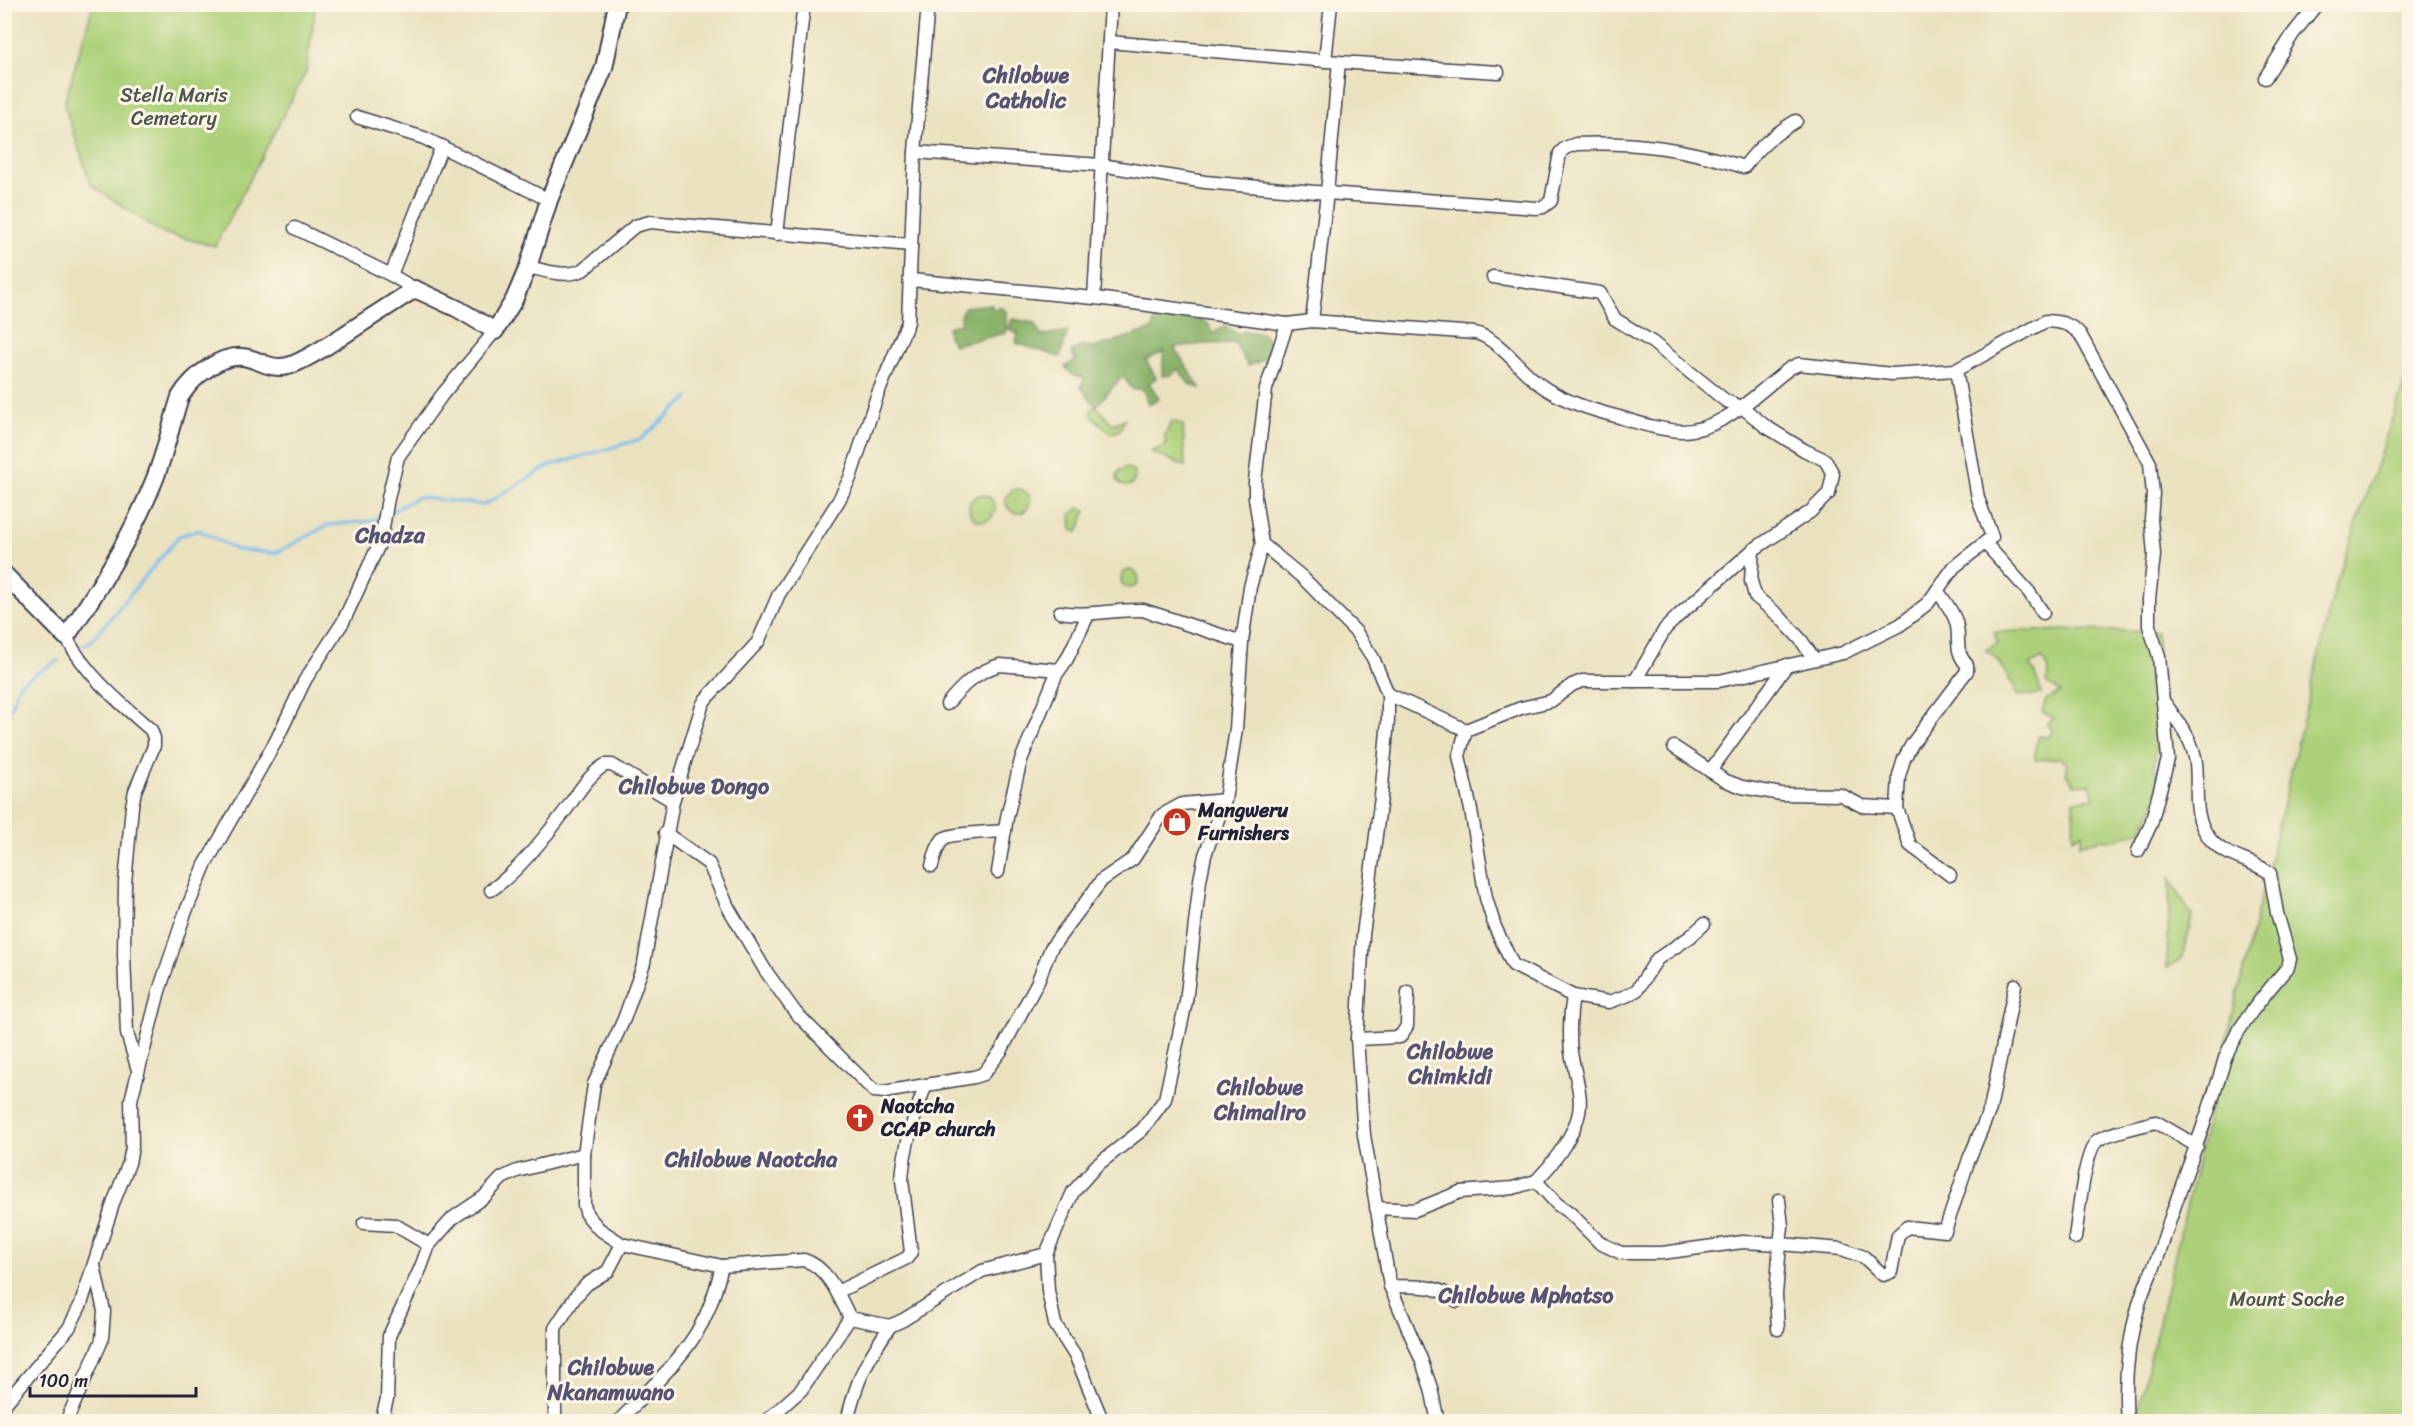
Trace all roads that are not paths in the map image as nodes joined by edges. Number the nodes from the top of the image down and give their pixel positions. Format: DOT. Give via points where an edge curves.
graph roads {
  1 [pos="617,4"];
  2 [pos="804,4"];
  3 [pos="928,4"];
  4 [pos="1111,4"];
  5 [pos="1331,4"];
  6 [pos="2317,4"];
  7 [pos="1109,42"];
  8 [pos="1325,61"];
  9 [pos="1339,62"];
  10 [pos="1498,72"];
  11 [pos="2265,78"];
  12 [pos="357,117"];
  13 [pos="1796,121"];
  14 [pos="442,146"];
  15 [pos="915,153"];
  16 [pos="1101,165"];
  17 [pos="1327,193"];
  18 [pos="549,200"];
  19 [pos="295,228"];
  20 [pos="777,234"];
  21 [pos="911,245"];
  22 [pos="528,267"];
  23 [pos="391,275"];
  24 [pos="1493,277"];
  25 [pos="911,280"];
  26 [pos="415,289"];
  27 [pos="1094,298"];
  28 [pos="1312,321"];
  29 [pos="1287,324"];
  30 [pos="495,331"];
  31 [pos="1956,370"];
  32 [pos="1742,406"];
  33 [pos="1985,543"];
  34 [pos="1262,544"];
  35 [pos="1754,550"];
  36 [pos="4,574"];
  37 [pos="1937,590"];
  38 [pos="1060,612"];
  39 [pos="2043,613"];
  40 [pos="1088,615"];
  41 [pos="66,637"];
  42 [pos="1242,642"];
  43 [pos="1814,659"];
  44 [pos="1786,665"];
  45 [pos="1059,670"];
  46 [pos="1635,681"];
  47 [pos="1388,694"];
  48 [pos="2164,702"];
  49 [pos="947,704"];
  50 [pos="1466,730"];
  51 [pos="1674,747"];
  52 [pos="1710,771"];
  53 [pos="1224,800"];
  54 [pos="673,801"];
  55 [pos="1897,808"];
  56 [pos="1005,831"];
  57 [pos="665,833"];
  58 [pos="2138,851"];
  59 [pos="932,866"];
  60 [pos="998,872"];
  61 [pos="1950,875"];
  62 [pos="491,890"];
  63 [pos="1704,924"];
  64 [pos="2015,985"];
  65 [pos="1408,992"];
  66 [pos="1573,996"];
  67 [pos="1357,1039"];
  68 [pos="138,1070"];
  69 [pos="925,1087"];
  70 [pos="2197,1146"];
  71 [pos="585,1154"];
  72 [pos="1536,1181"];
  73 [pos="1779,1200"];
  74 [pos="1376,1208"];
  75 [pos="364,1223"];
  76 [pos="2075,1238"];
  77 [pos="622,1244"];
  78 [pos="1780,1244"];
  79 [pos="429,1245"];
  80 [pos="1046,1254"];
  81 [pos="94,1264"];
  82 [pos="722,1266"];
  83 [pos="1390,1286"];
  84 [pos="837,1292"];
  85 [pos="1456,1301"];
  86 [pos="850,1318"];
  87 [pos="890,1326"];
  88 [pos="1778,1329"];
  89 [pos="4,1405"];
  90 [pos="555,1415"];
  91 [pos="66,1422"];
  92 [pos="381,1422"];
  93 [pos="618,1422"];
  94 [pos="765,1422"];
  95 [pos="847,1422"];
  96 [pos="1103,1422"];
  97 [pos="1438,1422"];
  98 [pos="2127,1422"];
  1 -- 18 [label="street" via="604,68"];
  2 -- 20 [label="street"];
  3 -- 15 [label="street"];
  4 -- 7 [label="street"];
  5 -- 8 [label="street"];
  6 -- 11 [label="street"];
  7 -- 8 [label="street"];
  7 -- 16 [label="street"];
  8 -- 9 [label="street"];
  9 -- 10 [label="street"];
  9 -- 17 [label="street"];
  12 -- 14 [label="street"];
  13 -- 17 [label="street" via="1765,142 1744,167 1656,146 1589,144 1565,148 1557,160 1551,201 1544,207"];
  14 -- 18 [label="street"];
  14 -- 23 [label="street"];
  15 -- 16 [label="street"];
  15 -- 21 [label="street"];
  16 -- 17 [label="street" via="1205,182"];
  16 -- 27 [label="street"];
  17 -- 28 [label="street"];
  18 -- 22 [label="street"];
  19 -- 23 [label="street"];
  20 -- 21 [label="street"];
  20 -- 22 [label="street" via="641,223 574,274"];
  21 -- 25 [label="street"];
  22 -- 30 [label="street"];
  23 -- 26 [label="street"];
  24 -- 32 [label="street" via="1600,293 1615,319 1652,342 1726,401"];
  25 -- 27 [label="street"];
  25 -- 54 [label="street" via="908,322 877,396 850,478 779,594 758,642 705,700"];
  26 -- 30 [label="street"];
  26 -- 41 [label="street" via="288,366 274,367 233,357 210,368 186,388 154,480 129,535"];
  27 -- 29 [label="street"];
  28 -- 29 [label="street"];
  28 -- 32 [label="street" via="1481,334 1539,385 1588,409 1654,427 1681,431 1700,428"];
  29 -- 34 [label="street" via="1266,389 1255,481"];
  30 -- 68 [label="street" via="442,395 396,462 380,545 343,622 305,680 276,741 205,865 184,916"];
  31 -- 32 [label="street" via="1892,374 1800,364"];
  31 -- 33 [label="street" via="1978,498 1991,531 1992,537"];
  31 -- 48 [label="street" via="2046,321 2071,325 2080,334 2150,463 2154,555 2149,626 2159,656"];
  32 -- 35 [label="street" via="1765,426 1825,460 1833,474 1829,493 1819,504"];
  33 -- 37 [label="street" via="1947,573"];
  33 -- 39 [label="street"];
  34 -- 42 [label="street" via="1250,587"];
  34 -- 47 [label="street" via="1302,577 1356,632 1373,658"];
  35 -- 43 [label="street" via="1751,580 1755,596 1778,615"];
  35 -- 46 [label="street" via="1665,629"];
  36 -- 41 [label="street"];
  37 -- 43 [label="street" via="1928,603 1900,625 1843,653"];
  37 -- 55 [label="street" via="1958,627 1958,649 1967,671 1904,759"];
  38 -- 40 [label="street"];
  40 -- 42 [label="street" via="1143,610"];
  40 -- 45 [label="street"];
  41 -- 68 [label="street" via="77,658 99,684 151,730 154,738 135,791 125,883 127,1033"];
  42 -- 53 [label="street" via="1236,729"];
  43 -- 44 [label="street"];
  44 -- 46 [label="street" via="1719,681"];
  44 -- 52 [label="street"];
  45 -- 49 [label="street" via="992,667 968,681"];
  45 -- 56 [label="street" via="1021,760"];
  46 -- 50 [label="street" via="1576,682 1551,701 1521,708"];
  47 -- 50 [label="street"];
  47 -- 67 [label="street" via="1381,797 1363,935"];
  48 -- 58 [label="street" via="2166,768 2151,824"];
  48 -- 70 [label="street" via="2192,744 2197,811 2210,838 2235,857 2270,873 2290,959 2229,1047"];
  50 -- 66 [label="street" via="1459,756 1486,898 1496,927 1513,965"];
  51 -- 52 [label="street"];
  52 -- 55 [label="street" via="1742,787 1781,794 1841,795 1862,806"];
  53 -- 69 [label="street" via="1182,804 1162,815 1133,859 1102,880 1051,948 1017,1023 983,1074"];
  53 -- 80 [label="street" via="1203,864 1186,1002 1165,1098 1142,1130 1095,1166 1073,1192"];
  54 -- 57 [label="street"];
  54 -- 62 [label="street" via="612,765 605,765 513,873"];
  55 -- 61 [label="street" via="1910,845"];
  56 -- 59 [label="street" via="944,839"];
  56 -- 60 [label="street"];
  57 -- 69 [label="street" via="709,864 728,908 795,1012 874,1091"];
  57 -- 71 [label="street" via="644,963 594,1084"];
  63 -- 66 [label="street" via="1657,959 1637,990 1609,1002"];
  64 -- 78 [label="street" via="1990,1109 1945,1231 1907,1227 1898,1235 1891,1272 1883,1275 1864,1257 1842,1249"];
  65 -- 67 [label="street" via="1407,1026 1400,1037"];
  66 -- 72 [label="street" via="1571,1050 1580,1105 1578,1120 1550,1166"];
  67 -- 74 [label="street" via="1364,1135"];
  68 -- 81 [label="street" via="131,1100 129,1164"];
  69 -- 84 [label="street" via="911,1126 903,1168 911,1252 907,1258"];
  70 -- 76 [label="street" via="2156,1122 2098,1140 2085,1170"];
  70 -- 98 [label="street" via="2137,1311 2125,1380"];
  71 -- 77 [label="street" via="583,1198 587,1215 599,1229"];
  71 -- 79 [label="street" via="501,1178 484,1197 453,1218"];
  72 -- 74 [label="street" via="1513,1188 1460,1192 1415,1210"];
  72 -- 78 [label="street" via="1600,1243 1621,1253 1662,1253 1743,1242"];
  73 -- 78 [label="street"];
  74 -- 83 [label="street"];
  75 -- 79 [label="street" via="395,1225"];
  77 -- 82 [label="street"];
  77 -- 90 [label="street" via="608,1271 576,1296 555,1329"];
  78 -- 88 [label="street"];
  79 -- 92 [label="street" via="389,1336 387,1399"];
  80 -- 87 [label="street" via="982,1271"];
  80 -- 96 [label="street" via="1055,1324 1077,1357"];
  81 -- 89 [label="street" via="69,1328"];
  81 -- 91 [label="street" via="104,1311 102,1340"];
  82 -- 84 [label="street" via="804,1260 812,1262"];
  82 -- 93 [label="street" via="699,1329"];
  83 -- 85 [label="street" via="1445,1291"];
  83 -- 97 [label="street" via="1421,1359"];
  84 -- 86 [label="street"];
  86 -- 87 [label="street"];
  86 -- 94 [label="street" via="801,1390"];
  87 -- 95 [label="street" via="865,1363"];
}
